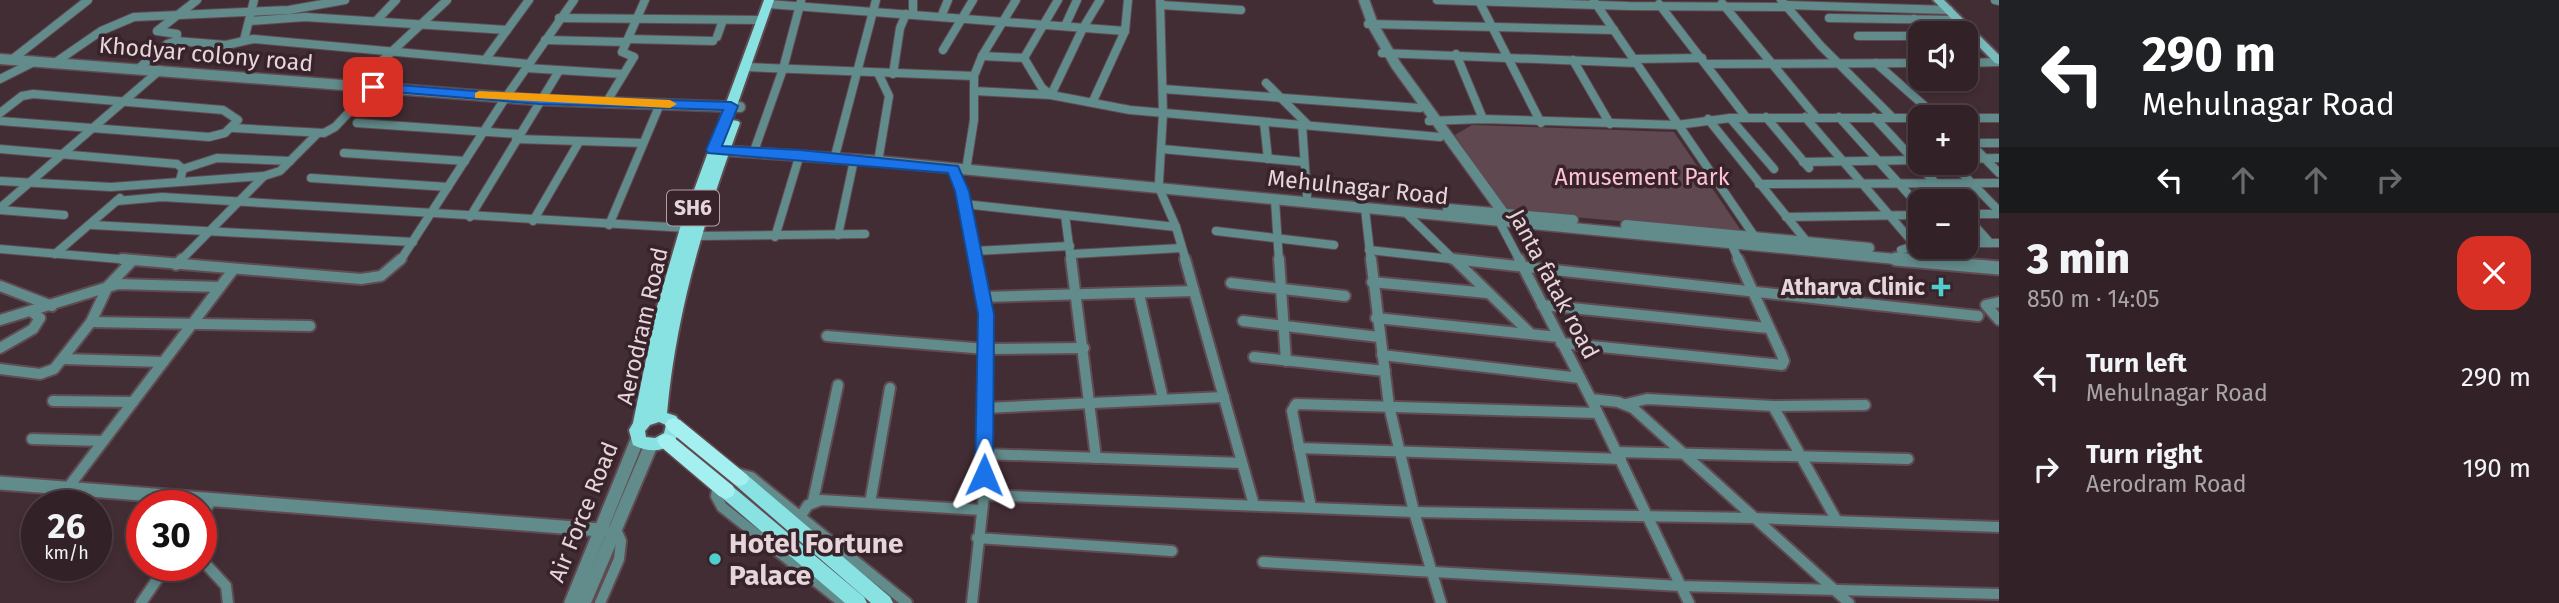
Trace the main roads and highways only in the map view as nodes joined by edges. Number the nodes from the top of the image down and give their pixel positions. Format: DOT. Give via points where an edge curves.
graph roads {
  1 [pos="1938,0"];
  2 [pos="773,2"];
  3 [pos="1948,5"];
  4 [pos="1999,50"];
  5 [pos="1999,62"];
  6 [pos="750,67"];
  7 [pos="692,232"];
  8 [pos="655,431"];
  9 [pos="728,482"];
  10 [pos="858,603"];
  11 [pos="884,603"];
  1 -- 3 [label="main road"];
  2 -- 6 [label="main road, Aerodram Road / SH6"];
  2 -- 6 [label="main road, Aerodram Road / SH6" via="762,20"];
  3 -- 4 [label="main road"];
  3 -- 5 [label="main road"];
  6 -- 7 [label="main road, Aerodram Road / SH6"];
  7 -- 8 [label="main road, Aerodram Road / SH6"];
  7 -- 8 [label="main road, Aerodram Road / SH6" via="663,310"];
  8 -- 9 [label="highway"];
  9 -- 10 [label="main road"];
  9 -- 11 [label="main road"];
}
